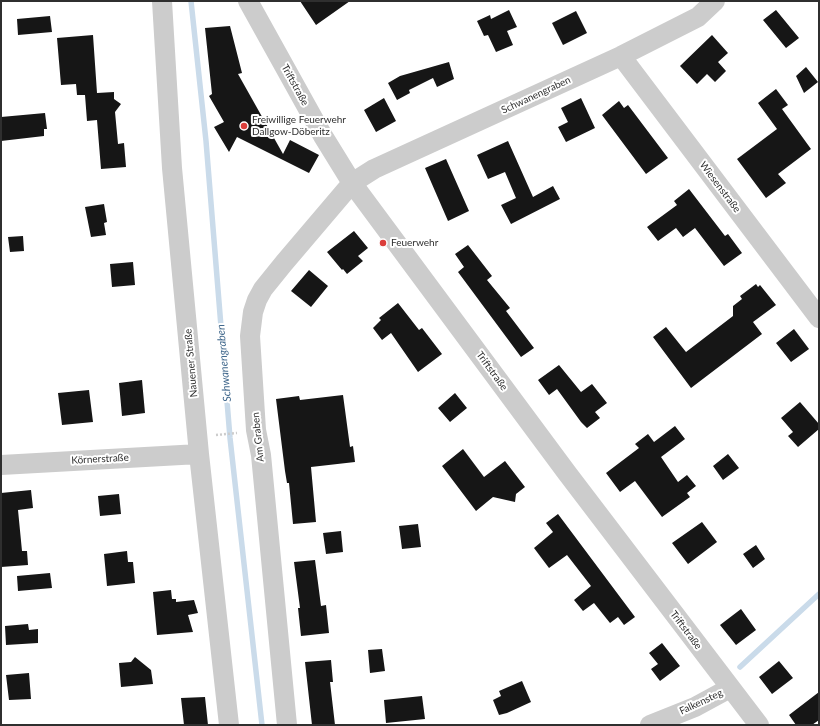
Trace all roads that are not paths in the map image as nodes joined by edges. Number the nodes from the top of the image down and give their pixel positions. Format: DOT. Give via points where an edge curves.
graph roads {
  1 [pos="162,1"];
  2 [pos="248,1"];
  3 [pos="715,1"];
  4 [pos="621,56"];
  5 [pos="352,183"];
  6 [pos="819,318"];
  7 [pos="199,454"];
  8 [pos="1,465"];
  9 [pos="730,688"];
  10 [pos="229,725"];
  11 [pos="287,725"];
  12 [pos="650,725"];
  13 [pos="759,725"];
  1 -- 7 [label="street, Nauener Straße" via="172,168"];
  2 -- 5 [label="street, Triftstraße"];
  3 -- 4 [label="street, Schwanengraben" via="698,17"];
  4 -- 5 [label="street, Schwanengraben" via="374,169"];
  4 -- 6 [label="street, Wiesenstraße"];
  5 -- 9 [label="street, Triftstraße"];
  5 -- 11 [label="street, Am Graben" via="263,289 253,312 250,336 256,430"];
  7 -- 8 [label="street, Körnerstraße"];
  7 -- 10 [label="street, Nauener Straße"];
  9 -- 12 [label="street, Falkensteg" via="695,707"];
  9 -- 13 [label="street, Triftstraße"];
}
